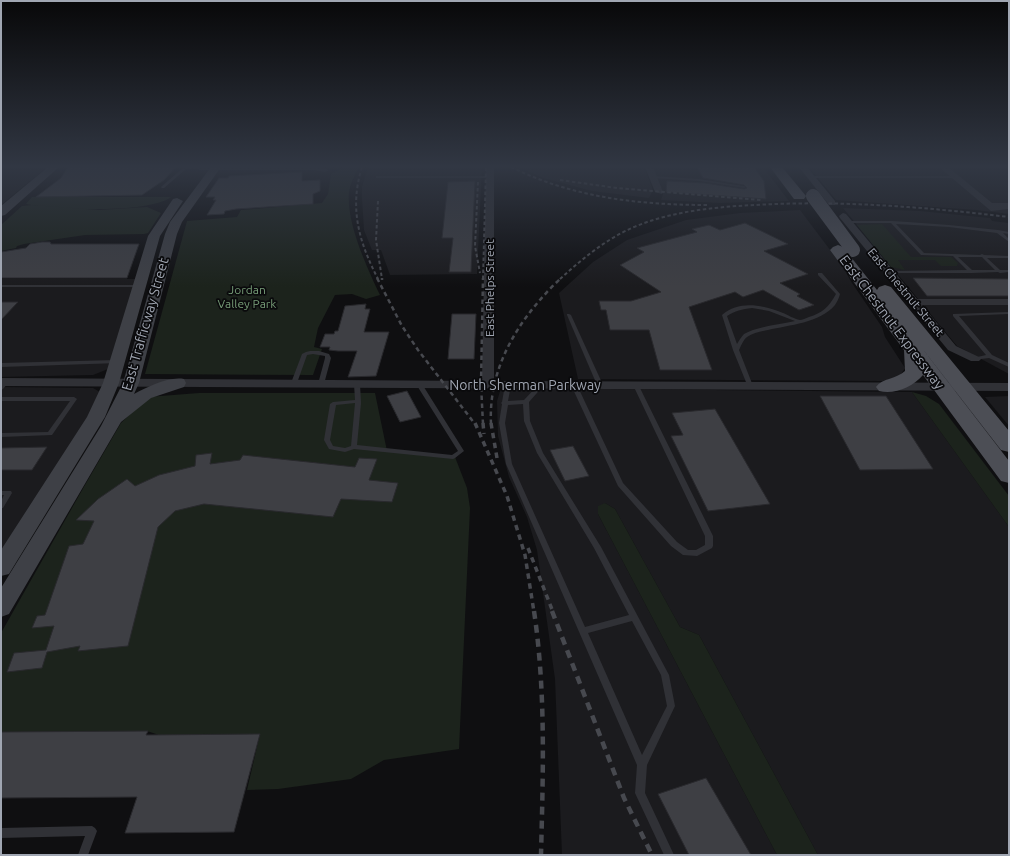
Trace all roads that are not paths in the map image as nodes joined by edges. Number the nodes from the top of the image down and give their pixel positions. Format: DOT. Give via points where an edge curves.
graph roads {
  1 [pos="173,207"];
  2 [pos="183,207"];
  3 [pos="490,207"];
  4 [pos="814,207"];
  5 [pos="846,219"];
  6 [pos="892,222"];
  7 [pos="998,231"];
  8 [pos="1009,233"];
  9 [pos="1009,241"];
  10 [pos="846,250"];
  11 [pos="954,255"];
  12 [pos="982,256"];
  13 [pos="1009,257"];
  14 [pos="890,272"];
  15 [pos="972,272"];
  16 [pos="1000,272"];
  17 [pos="1009,272"];
  18 [pos="820,274"];
  19 [pos="1,286"];
  20 [pos="139,286"];
  21 [pos="914,302"];
  22 [pos="1004,302"];
  23 [pos="1009,312"];
  24 [pos="569,315"];
  25 [pos="800,322"];
  26 [pos="736,350"];
  27 [pos="913,351"];
  28 [pos="990,356"];
  29 [pos="975,359"];
  30 [pos="117,362"];
  31 [pos="1,365"];
  32 [pos="1009,365"];
  33 [pos="111,383"];
  34 [pos="131,383"];
  35 [pos="178,383"];
  36 [pos="3,384"];
  37 [pos="294,384"];
  38 [pos="321,384"];
  39 [pos="357,384"];
  40 [pos="419,384"];
  41 [pos="488,384"];
  42 [pos="508,385"];
  43 [pos="541,385"];
  44 [pos="574,385"];
  45 [pos="600,385"];
  46 [pos="636,385"];
  47 [pos="750,386"];
  48 [pos="886,387"];
  49 [pos="940,387"];
  50 [pos="961,387"];
  51 [pos="1009,388"];
  52 [pos="1,399"];
  53 [pos="358,401"];
  54 [pos="526,402"];
  55 [pos="504,403"];
  56 [pos="110,426"];
  57 [pos="1,434"];
  58 [pos="1009,445"];
  59 [pos="354,448"];
  60 [pos="1009,476"];
  61 [pos="1,493"];
  62 [pos="1,506"];
  63 [pos="1,568"];
  64 [pos="1,608"];
  65 [pos="635,618"];
  66 [pos="583,631"];
  67 [pos="642,765"];
  68 [pos="1,833"];
  69 [pos="83,855"];
  70 [pos="669,855"];
  1 -- 20 [label="main road, East Trafficway Street" via="154,236"];
  2 -- 34 [label="main road, East Trafficway Street" via="170,234"];
  3 -- 41 [label="street, East Phelps Street"];
  4 -- 10 [label="main road, East Chestnut Expressway"];
  5 -- 6 [label="lane"];
  5 -- 14 [label="street, East Chestnut Street"];
  6 -- 7 [label="lane" via="942,224"];
  6 -- 11 [label="lane" via="921,253"];
  7 -- 8 [label="lane"];
  7 -- 9 [label="lane"];
  10 -- 27 [label="main road, East Chestnut Expressway"];
  10 -- 50 [label="main road, East Chestnut Expressway"];
  11 -- 12 [label="lane"];
  11 -- 15 [label="lane"];
  12 -- 13 [label="lane"];
  12 -- 16 [label="lane"];
  14 -- 15 [label="lane"];
  14 -- 21 [label="street, East Chestnut Street"];
  15 -- 16 [label="lane"];
  16 -- 17 [label="lane"];
  18 -- 25 [label="lane" via="838,294 837,300 820,315"];
  19 -- 20 [label="lane"];
  20 -- 30 [label="main road, East Trafficway Street"];
  21 -- 22 [label="street"];
  21 -- 29 [label="street, East Chestnut Street" via="952,348"];
  22 -- 23 [label="lane"];
  23 -- 28 [label="lane" via="955,315"];
  24 -- 45 [label="lane"];
  25 -- 26 [label="lane" via="766,328 745,336"];
  25 -- 26 [label="lane" via="767,308 744,306 731,310 724,315"];
  26 -- 47 [label="lane"];
  27 -- 48 [label="main road" via="915,373 906,381"];
  27 -- 49 [label="main road, East Chestnut Expressway"];
  28 -- 29 [label="lane"];
  28 -- 32 [label="lane"];
  30 -- 31 [label="lane"];
  30 -- 33 [label="main road, East Trafficway Street"];
  33 -- 34 [label="street, North Sherman Parkway"];
  33 -- 36 [label="street, North Sherman Parkway"];
  33 -- 63 [label="main road, East Trafficway Street" via="96,416"];
  34 -- 35 [label="street, North Sherman Parkway"];
  34 -- 56 [label="main road, East Trafficway Street"];
  35 -- 37 [label="street, North Sherman Parkway"];
  35 -- 56 [label="main road" via="142,396 127,406"];
  37 -- 38 [label="street, North Sherman Parkway"];
  37 -- 38 [label="lane" via="305,354 310,352 327,355"];
  38 -- 39 [label="street, North Sherman Parkway"];
  39 -- 40 [label="street, North Sherman Parkway"];
  39 -- 53 [label="lane"];
  40 -- 41 [label="street, North Sherman Parkway"];
  40 -- 59 [label="lane" via="461,451 453,458"];
  41 -- 42 [label="street, North Sherman Parkway"];
  42 -- 43 [label="street, North Sherman Parkway"];
  42 -- 55 [label="lane"];
  43 -- 44 [label="street, North Sherman Parkway"];
  43 -- 54 [label="lane"];
  44 -- 45 [label="street, North Sherman Parkway"];
  44 -- 46 [label="lane" via="620,484 674,544 686,553 697,553 709,546 709,536"];
  45 -- 46 [label="street, North Sherman Parkway"];
  46 -- 47 [label="street, North Sherman Parkway"];
  47 -- 48 [label="street, North Sherman Parkway"];
  48 -- 49 [label="street, North Sherman Parkway"];
  49 -- 50 [label="street, North Sherman Parkway"];
  49 -- 60 [label="main road, East Chestnut Expressway"];
  50 -- 51 [label="street, North Sherman Parkway"];
  50 -- 58 [label="main road, East Chestnut Expressway"];
  52 -- 57 [label="lane" via="74,399 50,434"];
  53 -- 59 [label="lane"];
  53 -- 59 [label="lane" via="333,404 327,440 330,448"];
  54 -- 55 [label="lane"];
  54 -- 65 [label="lane" via="527,421 540,453 597,547"];
  55 -- 66 [label="lane" via="502,423 509,464"];
  56 -- 64 [label="main road, East Trafficway Street"];
  61 -- 62 [label="lane" via="9,493"];
  65 -- 66 [label="lane"];
  65 -- 67 [label="lane" via="665,675 671,706"];
  66 -- 67 [label="lane"];
  67 -- 70 [label="lane" via="640,793"];
  68 -- 69 [label="lane" via="92,831"];
}
